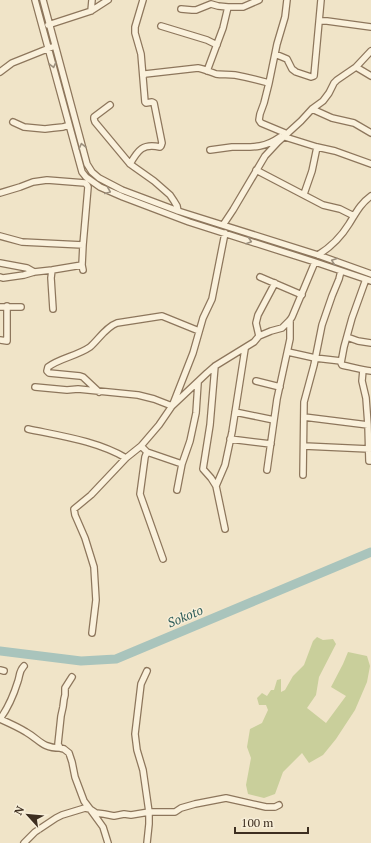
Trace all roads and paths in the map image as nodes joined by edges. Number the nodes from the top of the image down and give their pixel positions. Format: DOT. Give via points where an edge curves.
graph roads {
  1 [pos="36,0"];
  2 [pos="43,0"];
  3 [pos="92,0"];
  4 [pos="108,0"];
  5 [pos="143,0"];
  6 [pos="259,0"];
  7 [pos="286,0"];
  8 [pos="321,0"];
  9 [pos="210,2"];
  10 [pos="228,7"];
  11 [pos="181,10"];
  12 [pos="91,11"];
  13 [pos="319,21"];
  14 [pos="50,25"];
  15 [pos="160,26"];
  16 [pos="43,27"];
  17 [pos="371,27"];
  18 [pos="217,45"];
  19 [pos="56,46"];
  20 [pos="49,48"];
  21 [pos="371,51"];
  22 [pos="275,54"];
  23 [pos="356,67"];
  24 [pos="207,71"];
  25 [pos="0,72"];
  26 [pos="143,76"];
  27 [pos="371,76"];
  28 [pos="269,83"];
  29 [pos="110,106"];
  30 [pos="312,109"];
  31 [pos="13,122"];
  32 [pos="69,125"];
  33 [pos="371,133"];
  34 [pos="285,135"];
  35 [pos="317,147"];
  36 [pos="210,150"];
  37 [pos="130,164"];
  38 [pos="371,164"];
  39 [pos="256,170"];
  40 [pos="0,193"];
  41 [pos="304,194"];
  42 [pos="371,196"];
  43 [pos="178,211"];
  44 [pos="354,216"];
  45 [pos="223,225"];
  46 [pos="225,233"];
  47 [pos="0,236"];
  48 [pos="83,245"];
  49 [pos="318,255"];
  50 [pos="315,262"];
  51 [pos="0,263"];
  52 [pos="52,270"];
  53 [pos="341,271"];
  54 [pos="34,272"];
  55 [pos="371,274"];
  56 [pos="260,276"];
  57 [pos="0,277"];
  58 [pos="368,280"];
  59 [pos="275,283"];
  60 [pos="302,295"];
  61 [pos="7,306"];
  62 [pos="0,307"];
  63 [pos="21,307"];
  64 [pos="53,309"];
  65 [pos="290,320"];
  66 [pos="199,331"];
  67 [pos="259,336"];
  68 [pos="346,337"];
  69 [pos="0,340"];
  70 [pos="371,343"];
  71 [pos="244,349"];
  72 [pos="288,352"];
  73 [pos="315,358"];
  74 [pos="341,361"];
  75 [pos="215,366"];
  76 [pos="363,370"];
  77 [pos="371,371"];
  78 [pos="256,381"];
  79 [pos="198,382"];
  80 [pos="35,387"];
  81 [pos="280,387"];
  82 [pos="99,392"];
  83 [pos="172,406"];
  84 [pos="235,412"];
  85 [pos="304,417"];
  86 [pos="274,420"];
  87 [pos="368,425"];
  88 [pos="28,428"];
  89 [pos="230,439"];
  90 [pos="270,444"];
  91 [pos="141,446"];
  92 [pos="304,446"];
  93 [pos="369,449"];
  94 [pos="147,452"];
  95 [pos="126,458"];
  96 [pos="371,461"];
  97 [pos="182,464"];
  98 [pos="267,470"];
  99 [pos="304,474"];
  100 [pos="216,486"];
  101 [pos="177,490"];
  102 [pos="225,529"];
  103 [pos="163,559"];
  104 [pos="92,633"];
  105 [pos="24,666"];
  106 [pos="147,671"];
  107 [pos="72,677"];
  108 [pos="0,719"];
  109 [pos="60,748"];
  110 [pos="279,805"];
  111 [pos="90,810"];
  112 [pos="149,812"];
  113 [pos="24,843"];
  114 [pos="108,843"];
  115 [pos="148,843"];
  1 -- 16 [label="street"];
  2 -- 14 [label="street"];
  3 -- 12 [label="street"];
  4 -- 12 [label="street"];
  5 -- 26 [label="street" via="135,27"];
  6 -- 10 [label="street" via="243,7"];
  7 -- 22 [label="street"];
  8 -- 13 [label="street"];
  9 -- 10 [label="street"];
  9 -- 11 [label="street" via="196,10"];
  10 -- 18 [label="street"];
  12 -- 14 [label="street"];
  13 -- 17 [label="street"];
  13 -- 22 [label="street" via="313,77 296,72 287,59"];
  14 -- 16 [label="street"];
  14 -- 19 [label="street"];
  15 -- 18 [label="street"];
  16 -- 20 [label="street"];
  18 -- 24 [label="street"];
  19 -- 20 [label="street"];
  43 -- 19 [label="street, one-way" via="122,190 99,178 89,168"];
  20 -- 25 [label="street" via="12,63"];
  20 -- 32 [label="street, one-way"];
  21 -- 23 [label="street"];
  22 -- 28 [label="street"];
  23 -- 27 [label="street"];
  23 -- 30 [label="street" via="337,80 326,97"];
  24 -- 26 [label="street" via="194,69"];
  24 -- 28 [label="street"];
  26 -- 37 [label="street" via="145,102 154,103 162,146 144,147"];
  28 -- 34 [label="street" via="259,120"];
  29 -- 37 [label="street" via="94,117 95,122"];
  30 -- 33 [label="street" via="332,118 354,123"];
  30 -- 34 [label="street"];
  31 -- 32 [label="street" via="28,128 45,129"];
  32 -- 46 [label="street, one-way" via="83,175 91,182 123,198"];
  34 -- 35 [label="street"];
  34 -- 36 [label="street" via="258,147"];
  34 -- 39 [label="street" via="265,156"];
  35 -- 38 [label="street"];
  35 -- 41 [label="street"];
  37 -- 43 [label="street" via="162,187 174,201"];
  39 -- 41 [label="street"];
  39 -- 45 [label="street"];
  40 -- 48 [label="street" via="47,180 85,183 88,187"];
  41 -- 44 [label="street" via="323,205"];
  42 -- 44 [label="street"];
  43 -- 45 [label="street"];
  44 -- 49 [label="street" via="333,244"];
  45 -- 49 [label="street"];
  46 -- 50 [label="street, one-way"];
  46 -- 66 [label="street" via="214,294"];
  47 -- 48 [label="street" via="22,242"];
  48 -- 52 [label="street" via="82,268"];
  55 -- 49 [label="street, one-way"];
  50 -- 53 [label="street"];
  50 -- 60 [label="street"];
  51 -- 54 [label="street" via="27,268"];
  52 -- 54 [label="street"];
  52 -- 64 [label="street"];
  53 -- 58 [label="street"];
  53 -- 73 [label="street" via="327,308"];
  54 -- 57 [label="street"];
  56 -- 59 [label="street"];
  58 -- 68 [label="street"];
  59 -- 60 [label="street"];
  59 -- 67 [label="street" via="258,315 256,323"];
  60 -- 65 [label="street"];
  61 -- 62 [label="street"];
  61 -- 63 [label="street"];
  61 -- 69 [label="street" via="7,341"];
  65 -- 67 [label="street" via="282,328"];
  65 -- 72 [label="street"];
  66 -- 82 [label="street" via="162,316 113,324 89,347 48,367 49,373 83,377"];
  66 -- 83 [label="street"];
  67 -- 71 [label="street"];
  68 -- 70 [label="street"];
  68 -- 74 [label="street"];
  71 -- 75 [label="street"];
  71 -- 84 [label="street"];
  72 -- 73 [label="street"];
  72 -- 81 [label="street"];
  73 -- 74 [label="street"];
  73 -- 85 [label="street" via="304,402"];
  74 -- 76 [label="street" via="342,365"];
  75 -- 79 [label="street"];
  75 -- 100 [label="street" via="203,469"];
  76 -- 77 [label="street"];
  76 -- 87 [label="street"];
  78 -- 81 [label="street"];
  79 -- 83 [label="street"];
  79 -- 97 [label="street" via="196,413"];
  80 -- 82 [label="street"];
  81 -- 86 [label="street"];
  82 -- 83 [label="street" via="138,395"];
  83 -- 91 [label="street"];
  84 -- 86 [label="street"];
  84 -- 89 [label="street"];
  85 -- 87 [label="street"];
  85 -- 92 [label="street"];
  86 -- 90 [label="street"];
  87 -- 93 [label="street"];
  88 -- 95 [label="street" via="93,444"];
  89 -- 90 [label="street"];
  89 -- 100 [label="street" via="225,464"];
  90 -- 98 [label="street"];
  91 -- 94 [label="street"];
  91 -- 95 [label="street"];
  92 -- 93 [label="street"];
  92 -- 99 [label="street"];
  93 -- 96 [label="street"];
  94 -- 97 [label="street"];
  94 -- 103 [label="street" via="140,494"];
  95 -- 104 [label="street" via="74,509 94,567 96,600"];
  97 -- 101 [label="street"];
  100 -- 102 [label="street"];
  105 -- 108 [label="street"];
  106 -- 112 [label="street" via="141,684 135,734"];
  107 -- 109 [label="street" via="65,688 58,744"];
  108 -- 109 [label="street" via="30,734 45,746"];
  109 -- 111 [label="street" via="69,754 84,801"];
  110 -- 112 [label="street" via="266,806 226,798 195,804 175,812"];
  111 -- 112 [label="street" via="114,816"];
  111 -- 113 [label="street" via="85,808 56,818"];
  111 -- 114 [label="street" via="104,827"];
  112 -- 115 [label="street"];
}
